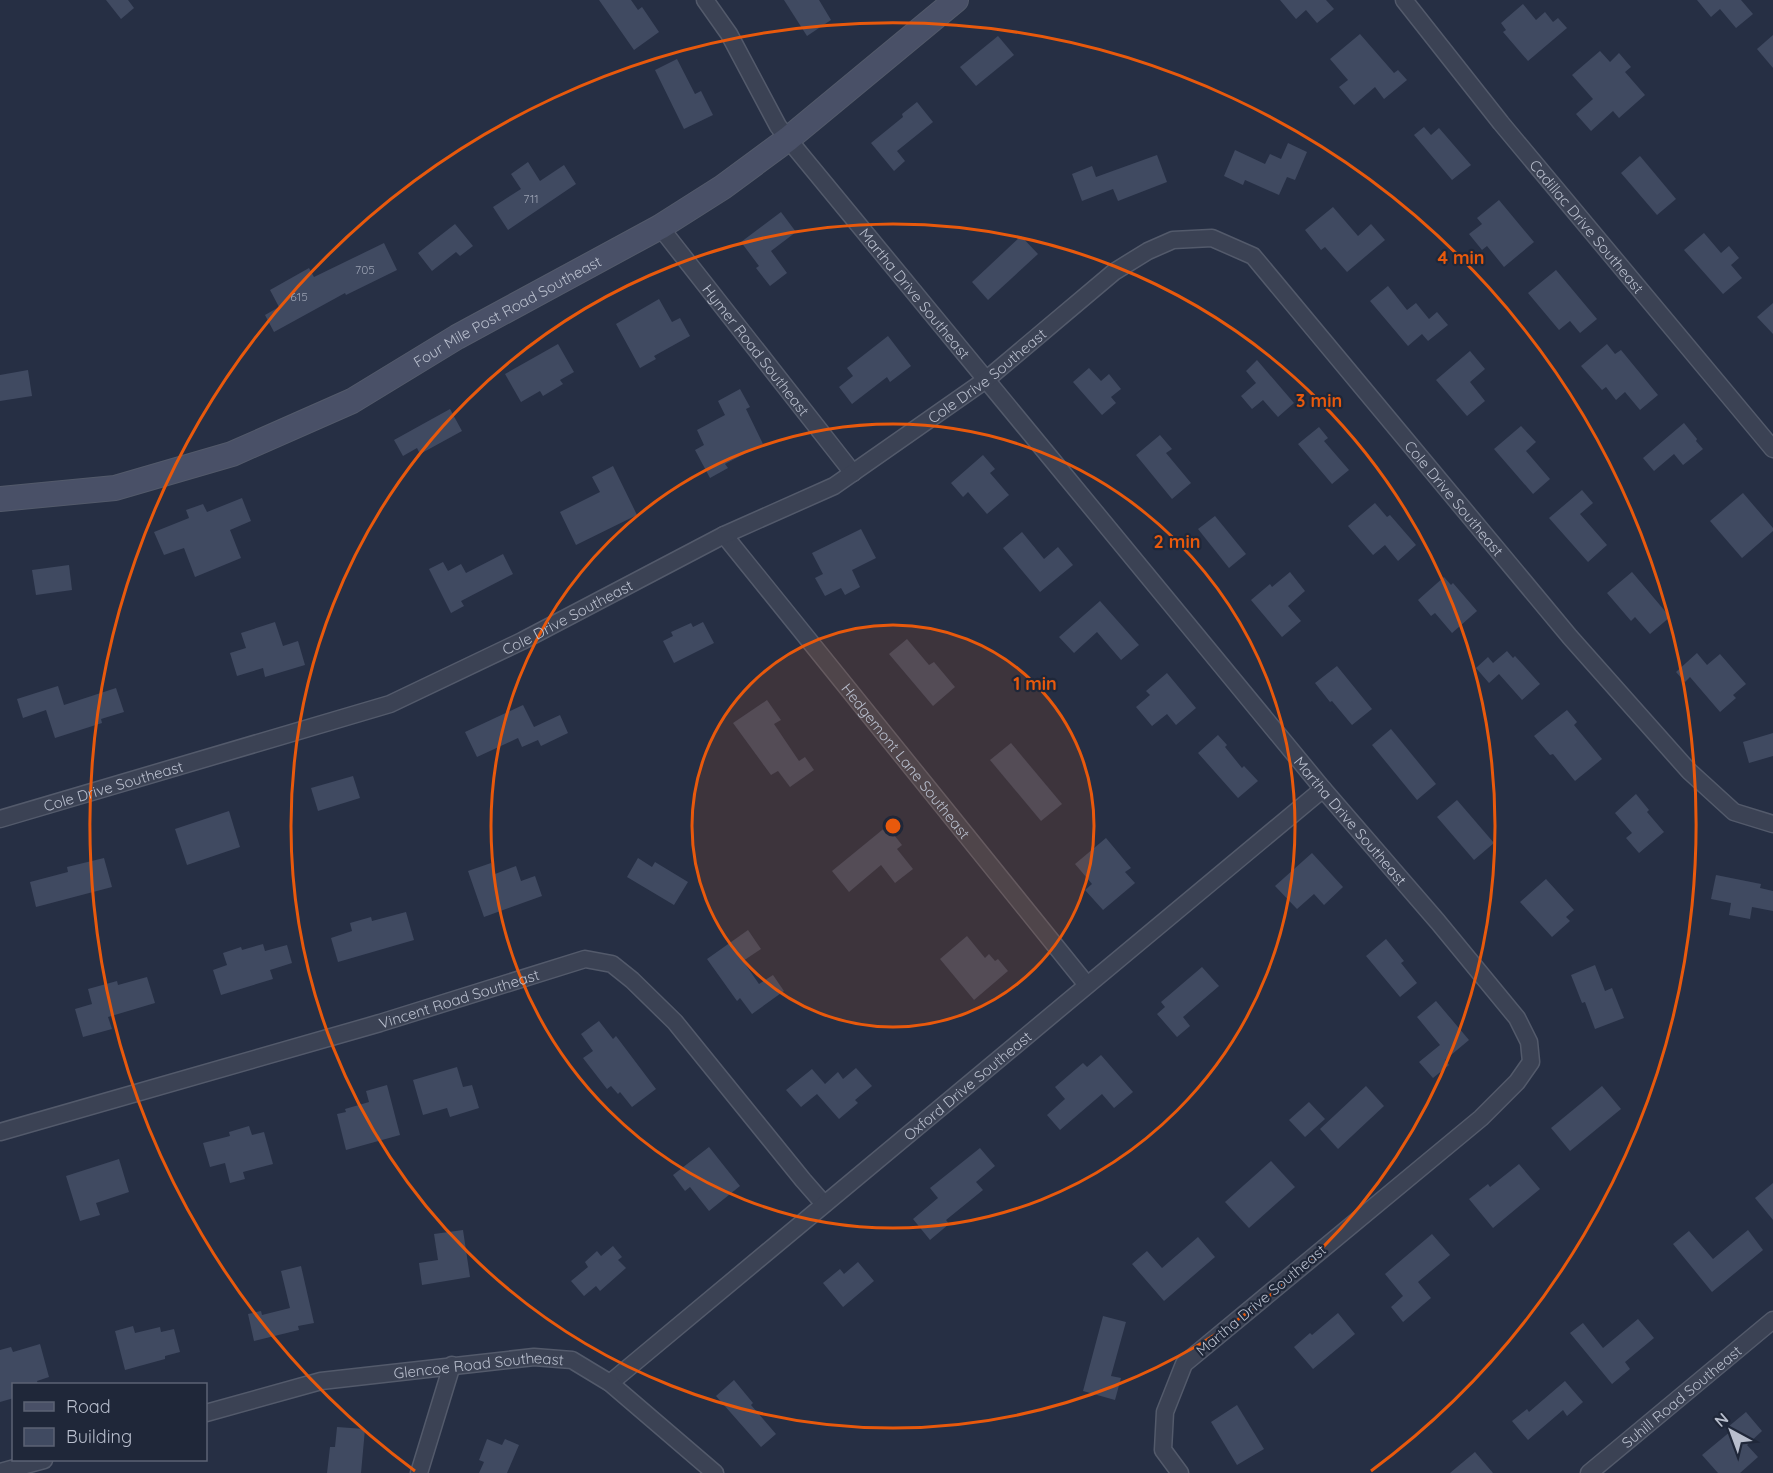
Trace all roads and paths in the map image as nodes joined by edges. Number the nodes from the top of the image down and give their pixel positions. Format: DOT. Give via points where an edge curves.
graph roads {
  1 [pos="705,0"];
  2 [pos="956,0"];
  3 [pos="1404,0"];
  4 [pos="788,139"];
  5 [pos="660,227"];
  6 [pos="987,379"];
  7 [pos="1773,449"];
  8 [pos="852,473"];
  9 [pos="0,499"];
  10 [pos="724,536"];
  11 [pos="1323,789"];
  12 [pos="0,819"];
  13 [pos="1773,824"];
  14 [pos="1087,985"];
  15 [pos="0,1132"];
  16 [pos="824,1204"];
  17 [pos="1773,1320"];
  18 [pos="452,1365"];
  19 [pos="610,1383"];
  20 [pos="207,1413"];
  21 [pos="40,1461"];
  22 [pos="0,1472"];
  23 [pos="418,1473"];
  24 [pos="715,1473"];
  25 [pos="1180,1473"];
  26 [pos="1588,1473"];
  1 -- 4 [label="street, Martha Drive Southeast" via="729,34"];
  2 -- 4 [label="main road, Four Mile Post Road Southeast"];
  3 -- 7 [label="street, Cadillac Drive Southeast" via="1501,123"];
  4 -- 5 [label="main road, Four Mile Post Road Southeast"];
  4 -- 6 [label="street, Martha Drive Southeast"];
  5 -- 8 [label="street, Hymer Road Southeast"];
  5 -- 9 [label="main road, Four Mile Post Road Southeast" via="457,337 352,401 232,454 115,488"];
  6 -- 8 [label="street, Cole Drive Southeast"];
  6 -- 11 [label="street, Martha Drive Southeast"];
  6 -- 13 [label="street, Cole Drive Southeast" via="1114,272 1148,250 1173,240 1212,238 1253,256 1570,637 1689,771 1734,812"];
  8 -- 10 [label="street, Cole Drive Southeast" via="834,486"];
  10 -- 12 [label="street, Cole Drive Southeast" via="522,641 390,704"];
  10 -- 14 [label="street, Hedgemont Lane Southeast"];
  11 -- 14 [label="street, Oxford Drive Southeast"];
  11 -- 25 [label="street, Martha Drive Southeast" via="1517,1018 1529,1042 1531,1062 1517,1083 1481,1118 1184,1364 1165,1412 1163,1449"];
  14 -- 16 [label="street, Oxford Drive Southeast"];
  15 -- 16 [label="street, Vincent Road Southeast" via="380,1023 585,959 612,964 675,1022"];
  16 -- 19 [label="street, Oxford Drive Southeast"];
  17 -- 26 [label="street, Suhill Road Southeast"];
  18 -- 19 [label="street, Glencoe Road Southeast" via="534,1357 572,1360"];
  18 -- 20 [label="street, Glencoe Road Southeast" via="321,1381"];
  18 -- 23 [label="street"];
  19 -- 24 [label="street, Glencoe Road Southeast"];
  21 -- 22 [label="street"];
}
